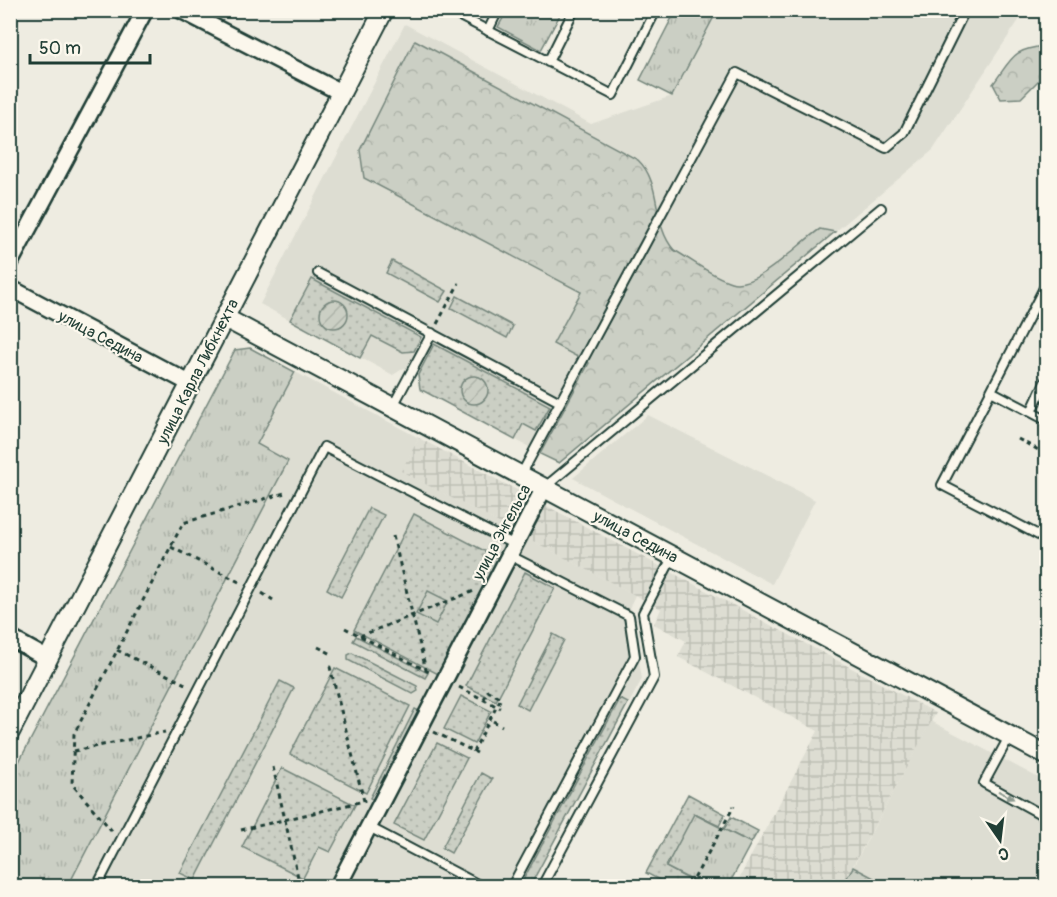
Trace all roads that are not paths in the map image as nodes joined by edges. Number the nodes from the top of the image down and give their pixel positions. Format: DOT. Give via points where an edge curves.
graph roads {
  1 [pos="145,10"];
  2 [pos="182,10"];
  3 [pos="384,10"];
  4 [pos="448,10"];
  5 [pos="498,10"];
  6 [pos="574,10"];
  7 [pos="656,10"];
  8 [pos="964,10"];
  9 [pos="488,31"];
  10 [pos="548,62"];
  11 [pos="342,93"];
  12 [pos="881,208"];
  13 [pos="10,263"];
  14 [pos="318,273"];
  15 [pos="1047,284"];
  16 [pos="10,288"];
  17 [pos="225,318"];
  18 [pos="432,333"];
  19 [pos="1047,380"];
  20 [pos="190,384"];
  21 [pos="991,391"];
  22 [pos="560,402"];
  23 [pos="392,407"];
  24 [pos="1031,412"];
  25 [pos="1047,420"];
  26 [pos="521,475"];
  27 [pos="544,488"];
  28 [pos="1047,539"];
  29 [pos="512,550"];
  30 [pos="673,556"];
  31 [pos="10,638"];
  32 [pos="48,659"];
  33 [pos="10,732"];
  34 [pos="1009,735"];
  35 [pos="1047,755"];
  36 [pos="1047,816"];
  37 [pos="369,827"];
  38 [pos="97,886"];
  39 [pos="338,886"];
  40 [pos="481,886"];
  41 [pos="512,886"];
  42 [pos="543,886"];
  1 -- 13 [label="street"];
  2 -- 11 [label="street"];
  3 -- 11 [label="street, улица Карла Либкнехта"];
  4 -- 9 [label="lane"];
  5 -- 9 [label="lane"];
  6 -- 10 [label="lane"];
  7 -- 10 [label="lane" via="613,95"];
  8 -- 22 [label="lane" via="904,133 886,148 737,73"];
  9 -- 10 [label="lane"];
  11 -- 17 [label="street, улица Карла Либкнехта"];
  12 -- 27 [label="lane, улица Энгельса"];
  14 -- 18 [label="lane"];
  15 -- 21 [label="lane"];
  16 -- 20 [label="street, улица Седина"];
  17 -- 20 [label="street, улица Карла Либкнехта"];
  17 -- 23 [label="street, улица Седина"];
  18 -- 22 [label="lane"];
  18 -- 23 [label="lane"];
  19 -- 24 [label="lane"];
  20 -- 32 [label="street, улица Карла Либкнехта"];
  21 -- 24 [label="lane"];
  21 -- 28 [label="lane" via="942,485"];
  22 -- 26 [label="lane"];
  23 -- 26 [label="street, улица Седина"];
  24 -- 25 [label="lane"];
  26 -- 27 [label="street, улица Седина"];
  27 -- 29 [label="street, улица Энгельса"];
  27 -- 30 [label="street, улица Седина"];
  29 -- 37 [label="street, улица Энгельса"];
  29 -- 38 [label="lane" via="324,447"];
  29 -- 41 [label="lane" via="629,616 636,656"];
  30 -- 34 [label="street, улица Седина"];
  30 -- 42 [label="lane" via="643,613 654,677"];
  31 -- 32 [label="street"];
  32 -- 33 [label="street, улица Карла Либкнехта"];
  34 -- 35 [label="street, улица Седина"];
  34 -- 36 [label="lane, one-way" via="984,783"];
  37 -- 39 [label="street, улица Энгельса"];
  37 -- 40 [label="lane"];
}
